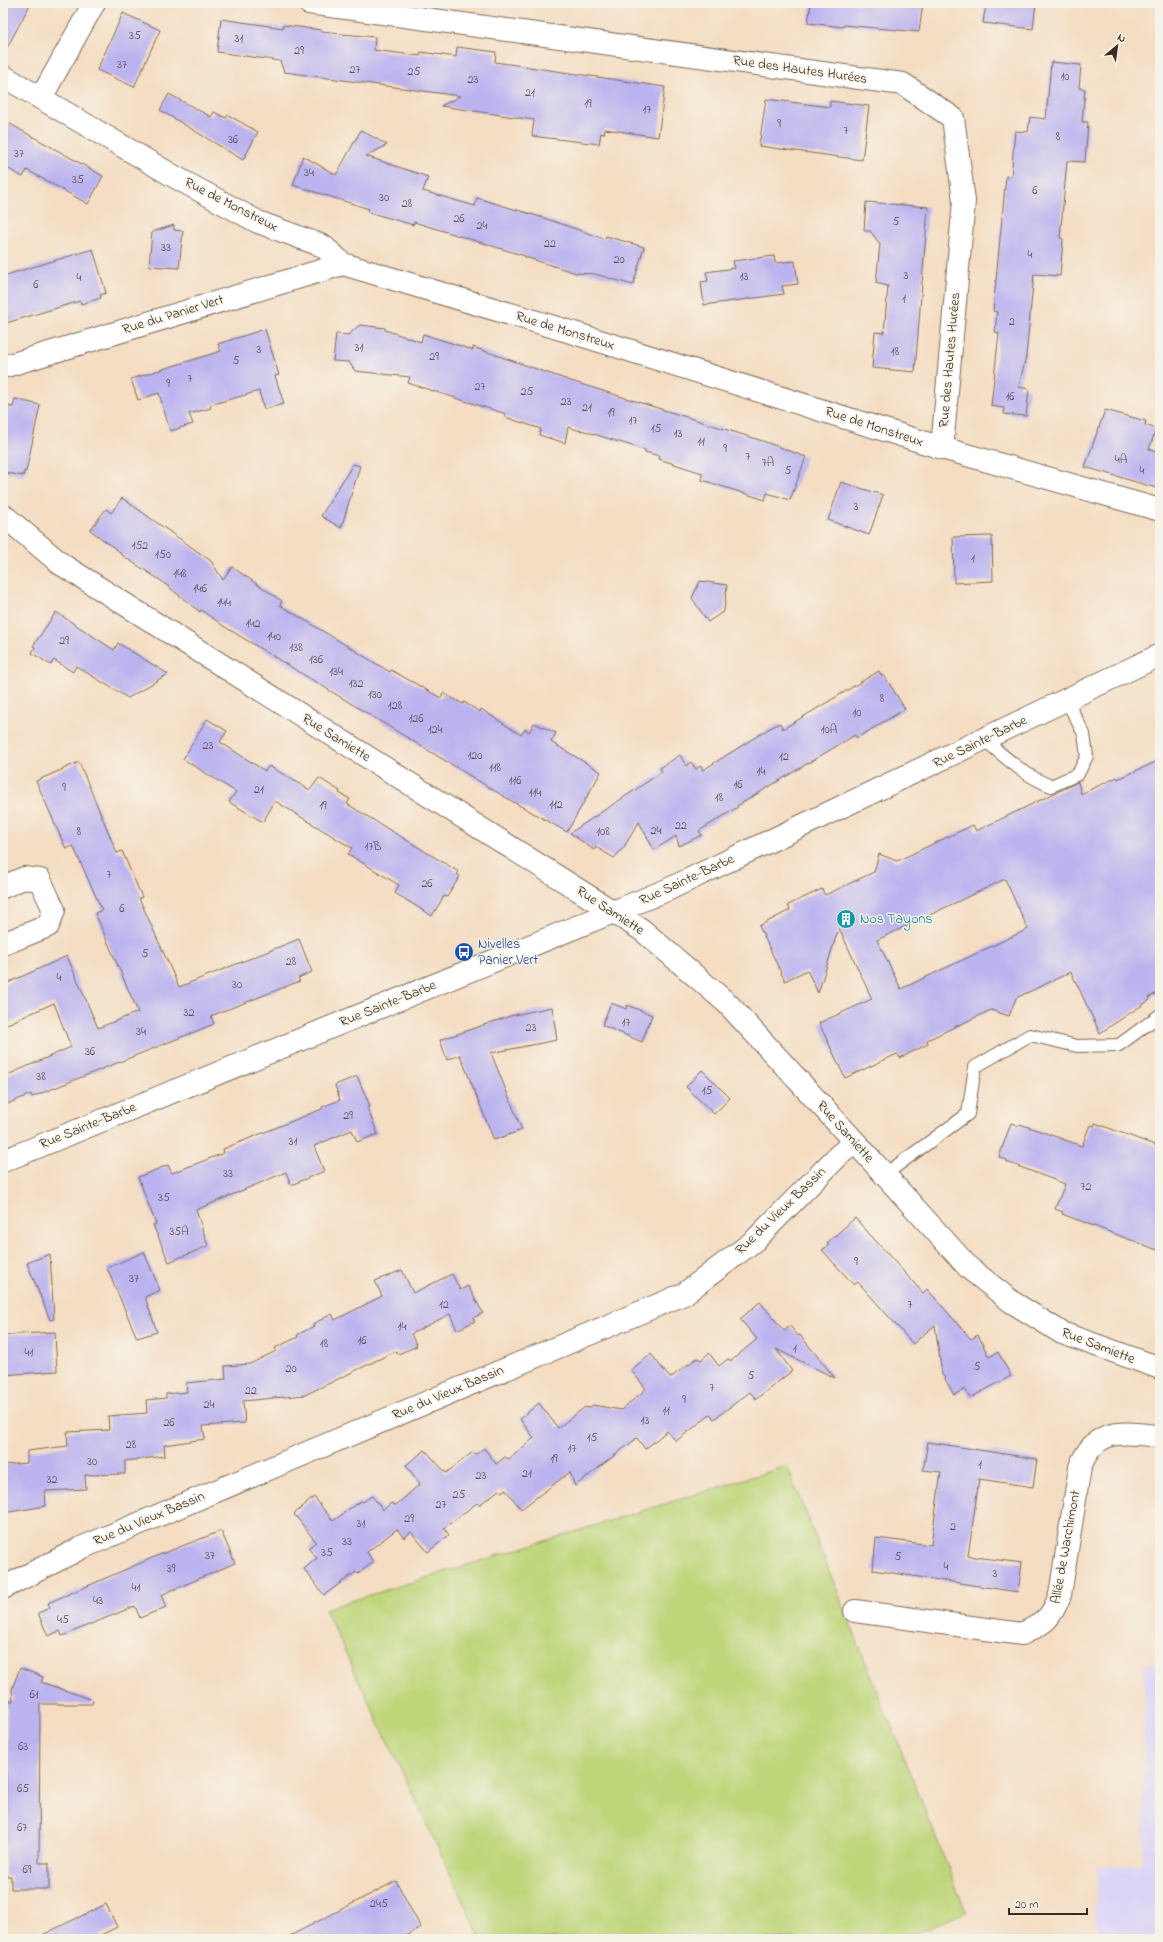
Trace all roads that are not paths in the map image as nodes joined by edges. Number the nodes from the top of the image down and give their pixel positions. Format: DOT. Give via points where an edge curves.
graph roads {
  1 [pos="94,3"];
  2 [pos="309,3"];
  3 [pos="3,76"];
  4 [pos="41,98"];
  5 [pos="343,264"];
  6 [pos="3,367"];
  7 [pos="942,448"];
  8 [pos="1160,510"];
  9 [pos="3,514"];
  10 [pos="1160,655"];
  11 [pos="1066,700"];
  12 [pos="985,740"];
  13 [pos="3,886"];
  14 [pos="614,913"];
  15 [pos="3,944"];
  16 [pos="1160,1015"];
  17 [pos="855,1142"];
  18 [pos="3,1161"];
  19 [pos="884,1175"];
  20 [pos="1160,1368"];
  21 [pos="1160,1436"];
  22 [pos="3,1588"];
  23 [pos="855,1611"];
  1 -- 4 [label="street"];
  2 -- 7 [label="street, Rue des Hautes Hurées" via="903,84 953,118 964,201"];
  3 -- 4 [label="street, Rue de Monstreux"];
  4 -- 5 [label="street, Rue de Monstreux" via="175,177 258,222 323,246"];
  5 -- 6 [label="street, Rue du Panier Vert"];
  5 -- 7 [label="street, Rue de Monstreux"];
  7 -- 8 [label="street, Rue de Monstreux"];
  9 -- 14 [label="street, Rue Samiette" via="61,564"];
  10 -- 11 [label="street, Rue Sainte-Barbe"];
  11 -- 12 [label="street, Rue Sainte-Barbe"];
  11 -- 12 [label="lane" via="1084,734 1087,756 1078,774 1051,786 1022,771"];
  12 -- 14 [label="street, Rue Sainte-Barbe"];
  13 -- 15 [label="street" via="24,878 40,880 54,910 48,926"];
  14 -- 17 [label="street, Rue Samiette" via="642,930 728,1004"];
  14 -- 18 [label="street, Rue Sainte-Barbe"];
  16 -- 19 [label="lane" via="1119,1046 1078,1046 1030,1035 975,1067 968,1114"];
  17 -- 19 [label="street, Rue Samiette"];
  17 -- 22 [label="street, Rue du Vieux Bassin" via="754,1241 684,1294 81,1548"];
  19 -- 20 [label="street, Rue Samiette" via="969,1268 1012,1302 1062,1334"];
  21 -- 23 [label="street, Allée de Warchimont" via="1121,1433 1098,1439 1085,1454 1080,1467 1060,1595 1054,1610 1042,1625 1022,1634"];
}
